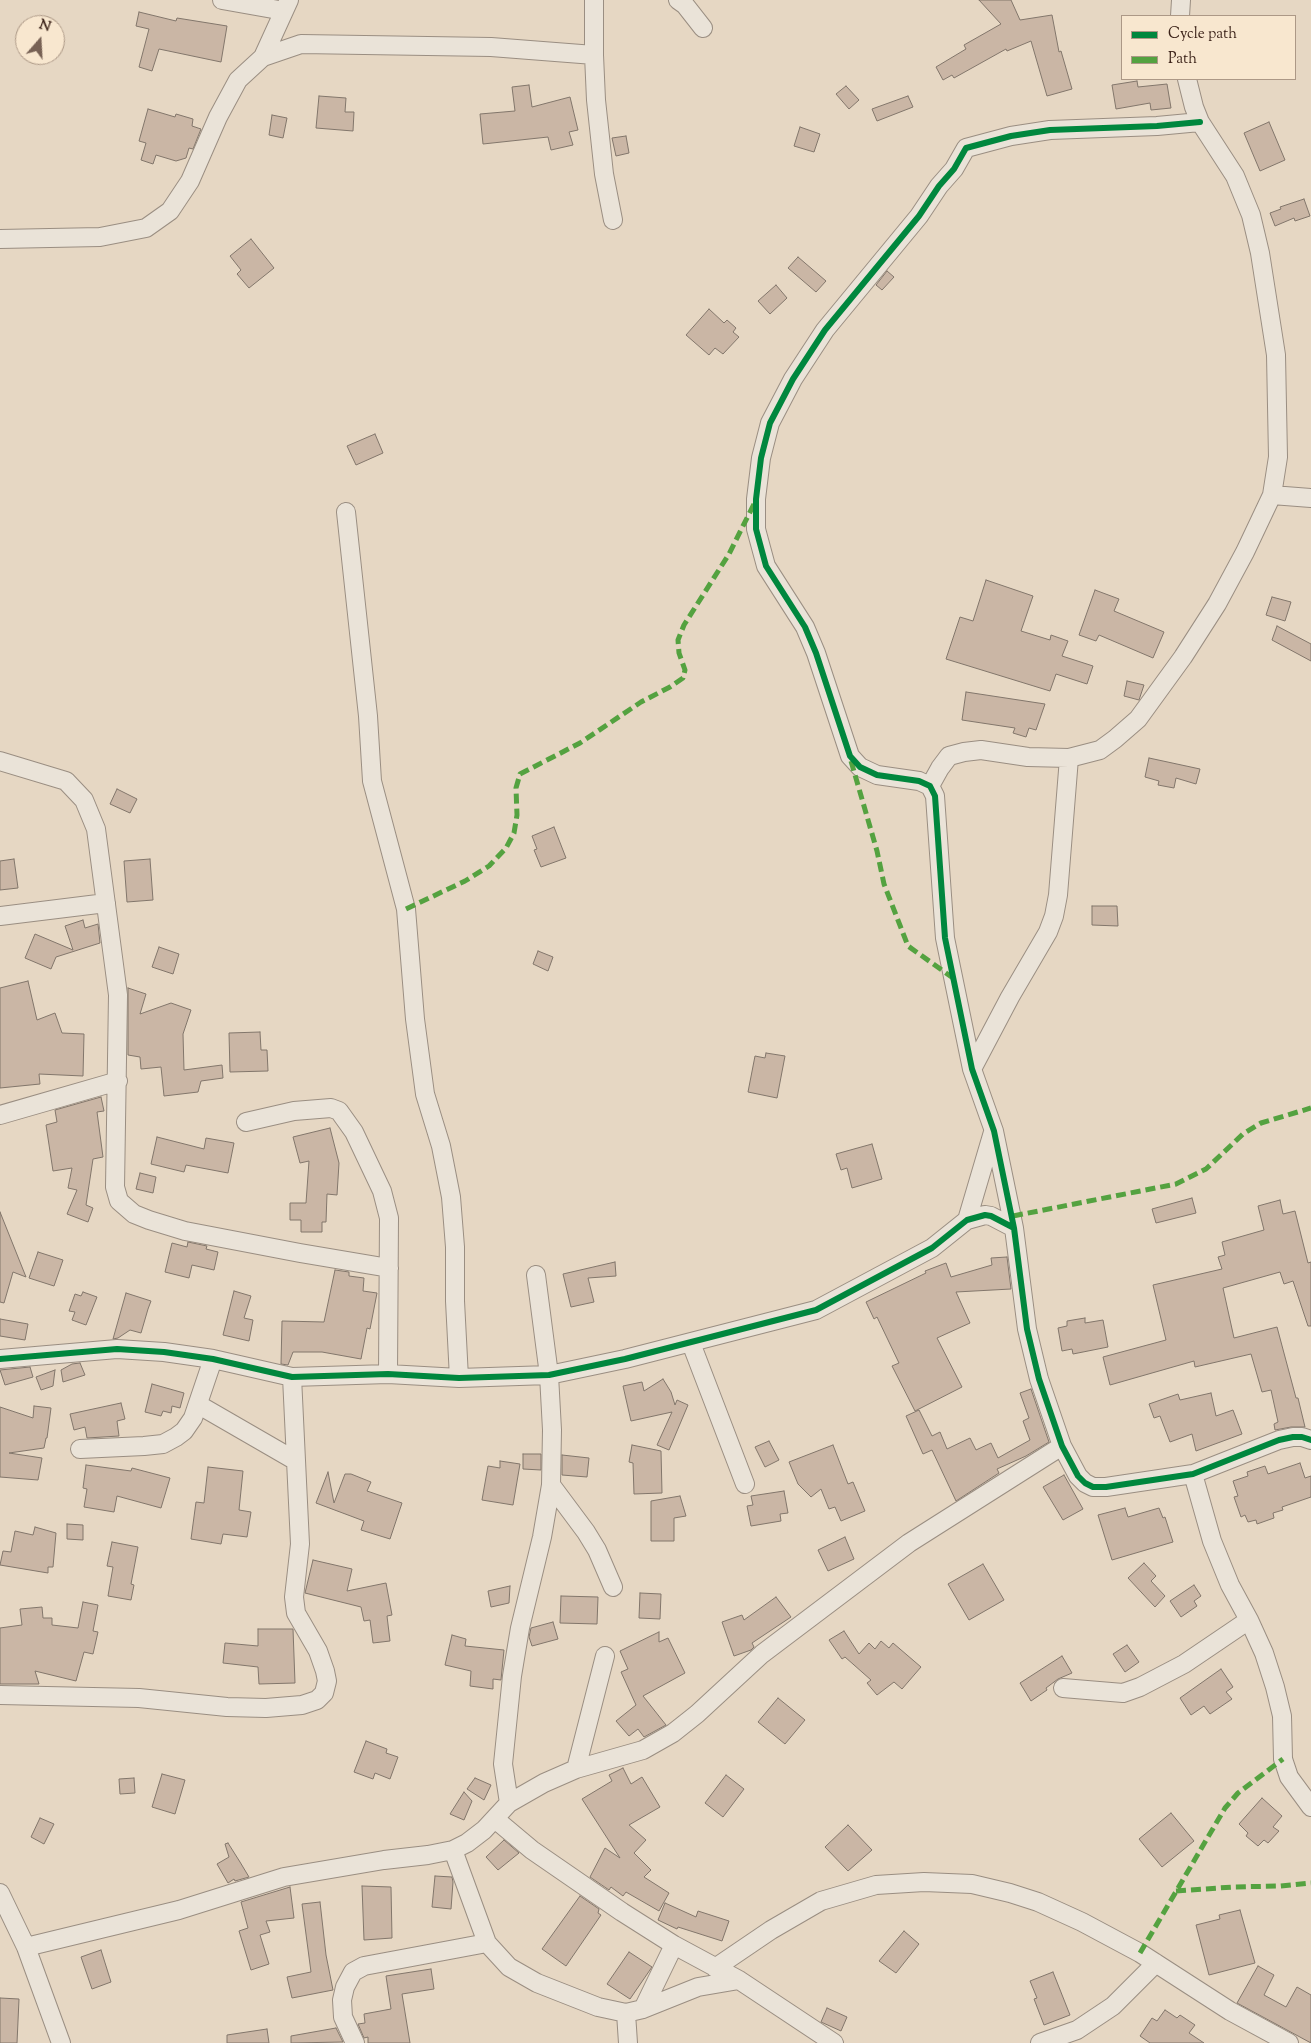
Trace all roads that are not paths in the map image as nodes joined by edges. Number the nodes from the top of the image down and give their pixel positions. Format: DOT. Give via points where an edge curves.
graph roads {
  1 [pos="222,0"];
  2 [pos="594,0"];
  3 [pos="678,0"];
  4 [pos="1181,0"];
  5 [pos="287,5"];
  6 [pos="1180,15"];
  7 [pos="703,28"];
  8 [pos="594,55"];
  9 [pos="262,57"];
  10 [pos="1187,80"];
  11 [pos="1200,122"];
  12 [pos="613,220"];
  13 [pos="0,239"];
  14 [pos="1272,495"];
  15 [pos="1311,498"];
  16 [pos="346,512"];
  17 [pos="1069,758"];
  18 [pos="0,761"];
  19 [pos="930,786"];
  20 [pos="106,904"];
  21 [pos="0,916"];
  22 [pos="972,1069"];
  23 [pos="118,1081"];
  24 [pos="0,1115"];
  25 [pos="246,1122"];
  26 [pos="994,1131"];
  27 [pos="967,1220"];
  28 [pos="1014,1228"];
  29 [pos="389,1268"];
  30 [pos="536,1275"];
  31 [pos="691,1343"];
  32 [pos="0,1359"];
  33 [pos="213,1359"];
  34 [pos="388,1374"];
  35 [pos="549,1375"];
  36 [pos="292,1377"];
  37 [pos="459,1378"];
  38 [pos="199,1405"];
  39 [pos="1311,1440"];
  40 [pos="1062,1446"];
  41 [pos="80,1449"];
  42 [pos="296,1461"];
  43 [pos="1193,1474"];
  44 [pos="745,1484"];
  45 [pos="551,1485"];
  46 [pos="613,1587"];
  47 [pos="1249,1620"];
  48 [pos="605,1656"];
  49 [pos="1064,1688"];
  50 [pos="0,1695"];
  51 [pos="576,1769"];
  52 [pos="509,1803"];
  53 [pos="1311,1807"];
  54 [pos="495,1818"];
  55 [pos="453,1850"];
  56 [pos="0,1893"];
  57 [pos="487,1943"];
  58 [pos="674,1945"];
  59 [pos="26,1946"];
  60 [pos="1156,1963"];
  61 [pos="715,1968"];
  62 [pos="739,1980"];
  63 [pos="634,2011"];
  64 [pos="61,2043"];
  65 [pos="356,2043"];
  66 [pos="628,2043"];
  67 [pos="834,2043"];
  68 [pos="1040,2043"];
  69 [pos="1289,2043"];
  1 -- 5 [label="street"];
  2 -- 8 [label="street"];
  3 -- 7 [label="street"];
  4 -- 6 [label="street"];
  5 -- 9 [label="street"];
  8 -- 9 [label="street" via="491,47 301,44"];
  8 -- 12 [label="street" via="604,174"];
  9 -- 13 [label="street" via="238,80 190,181 170,210 146,228 100,237"];
  10 -- 11 [label="street"];
  11 -- 14 [label="street" via="1234,176 1251,215 1260,253 1276,355 1278,457"];
  11 -- 19 [label="street" via="1050,130 966,148 919,216 825,330 792,379 770,423 761,458 756,499 756,529 766,566 805,627 850,756 860,767 877,775 919,781"];
  14 -- 15 [label="street"];
  14 -- 17 [label="street" via="1217,604 1138,719 1100,750"];
  16 -- 37 [label="street" via="372,781 406,909 425,1094 441,1146 451,1197"];
  17 -- 19 [label="street" via="1028,757 981,750 964,752 949,756"];
  17 -- 22 [label="street" via="1054,916"];
  18 -- 20 [label="street" via="66,781 84,800 96,829"];
  19 -- 22 [label="street" via="935,796 945,938"];
  20 -- 21 [label="street"];
  20 -- 23 [label="street" via="118,995"];
  22 -- 26 [label="street"];
  23 -- 24 [label="street"];
  23 -- 29 [label="street" via="115,1187 116,1195 125,1208 149,1220 185,1231"];
  25 -- 29 [label="street" via="319,1108 339,1111 354,1132 382,1191 389,1218"];
  26 -- 27 [label="street"];
  26 -- 28 [label="street"];
  27 -- 28 [label="street" via="991,1216"];
  27 -- 31 [label="street" via="932,1248 816,1310"];
  28 -- 40 [label="street" via="1027,1329 1039,1379"];
  29 -- 34 [label="street"];
  30 -- 35 [label="street"];
  31 -- 35 [label="street"];
  31 -- 44 [label="street"];
  32 -- 33 [label="street" via="116,1349"];
  33 -- 36 [label="street"];
  33 -- 38 [label="street"];
  34 -- 36 [label="street"];
  34 -- 37 [label="street"];
  35 -- 37 [label="street"];
  35 -- 45 [label="street"];
  36 -- 42 [label="street"];
  38 -- 41 [label="street" via="184,1431 162,1444"];
  38 -- 42 [label="street"];
  39 -- 43 [label="street" via="1293,1436 1279,1440"];
  40 -- 43 [label="street" via="1078,1476 1093,1487"];
  40 -- 51 [label="street" via="909,1543 860,1579 762,1654 673,1733 643,1750"];
  42 -- 50 [label="street" via="300,1544 294,1597 296,1613 318,1651 325,1671 324,1693 317,1700 266,1708 139,1698"];
  43 -- 47 [label="street" via="1212,1542"];
  45 -- 46 [label="street" via="590,1538"];
  45 -- 52 [label="street" via="512,1676 503,1764"];
  47 -- 49 [label="street" via="1184,1664 1124,1693"];
  47 -- 53 [label="street" via="1267,1662 1282,1716 1283,1759 1289,1777"];
  48 -- 51 [label="street"];
  51 -- 52 [label="street"];
  52 -- 54 [label="street"];
  54 -- 55 [label="street" via="468,1843"];
  54 -- 58 [label="street" via="532,1850"];
  55 -- 57 [label="street"];
  55 -- 59 [label="street" via="284,1877 179,1910"];
  56 -- 59 [label="street"];
  57 -- 63 [label="street" via="509,1967 537,1983 598,2007"];
  57 -- 65 [label="street" via="364,1966 353,1972 345,1987 343,2017"];
  58 -- 61 [label="street"];
  58 -- 63 [label="street"];
  59 -- 64 [label="street"];
  60 -- 61 [label="street" via="1038,1902 972,1884 924,1882 876,1885 821,1901 770,1930"];
  60 -- 68 [label="street" via="1113,2006 1077,2030"];
  60 -- 69 [label="street" via="1230,2011"];
  61 -- 62 [label="street"];
  62 -- 63 [label="street" via="698,1987"];
  62 -- 67 [label="street"];
  63 -- 66 [label="street"];
}
